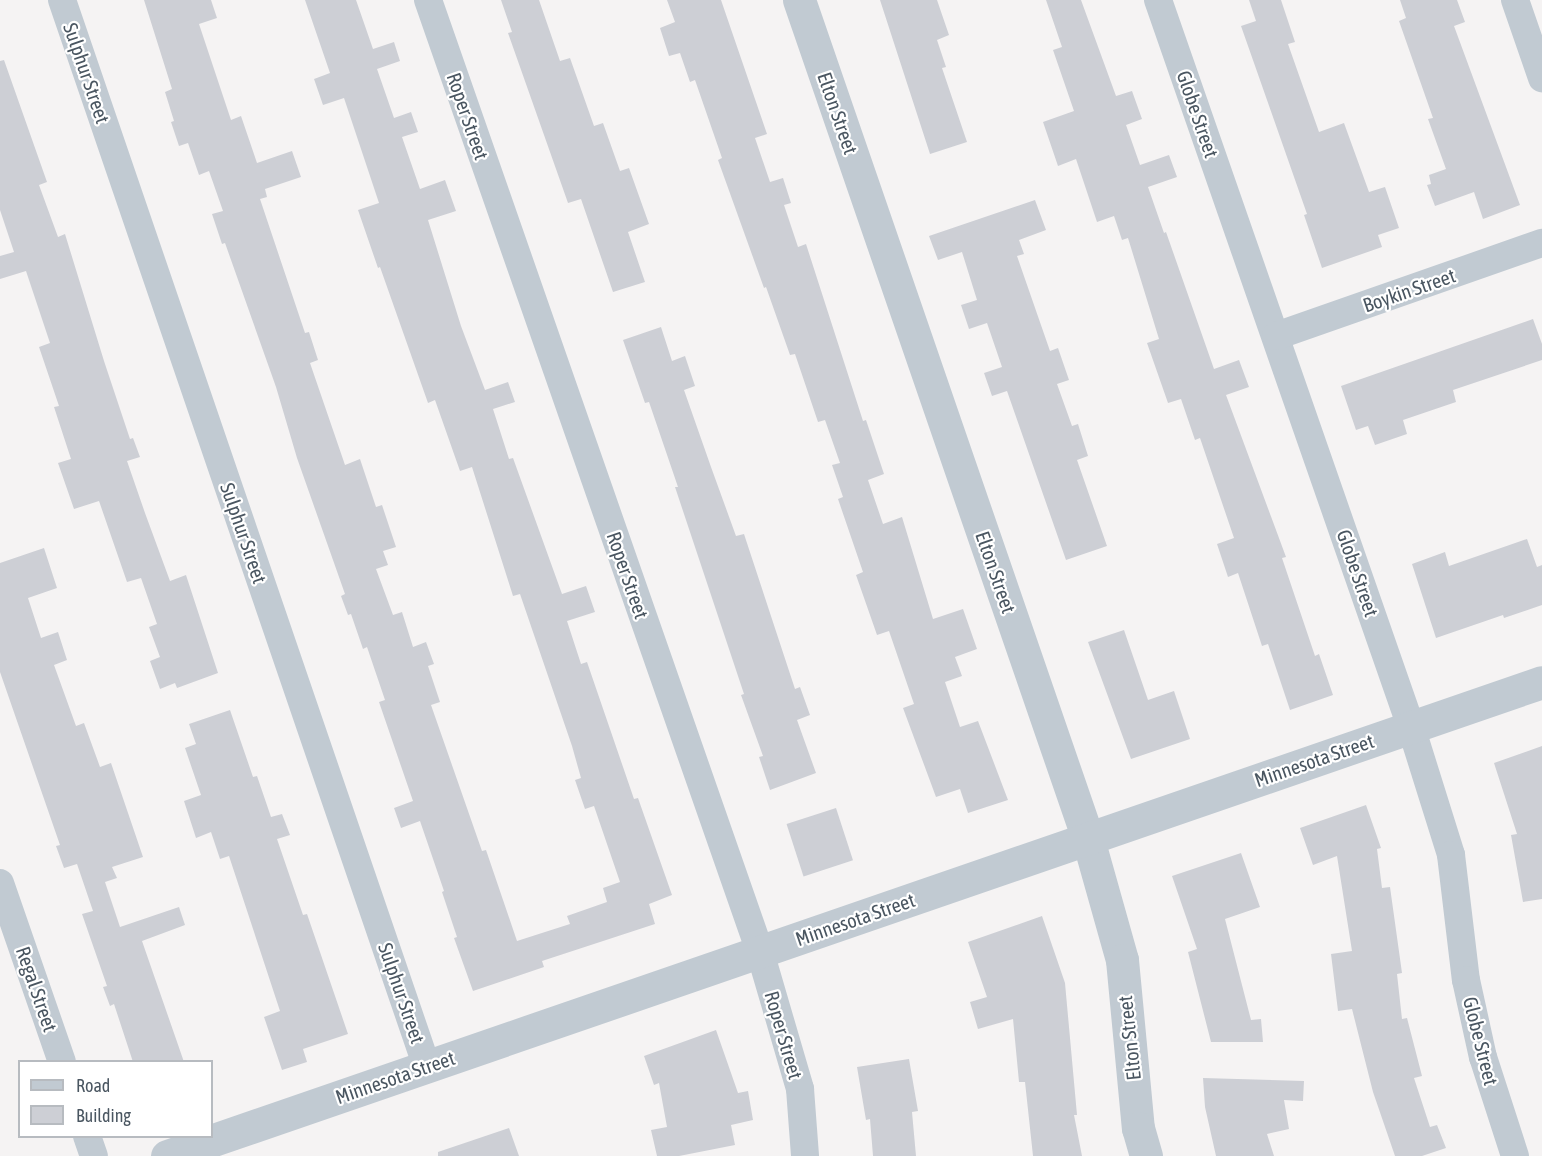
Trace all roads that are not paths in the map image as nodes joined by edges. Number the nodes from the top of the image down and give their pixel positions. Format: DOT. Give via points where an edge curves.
graph roads {
  1 [pos="62,0"];
  2 [pos="428,0"];
  3 [pos="799,0"];
  4 [pos="1158,0"];
  5 [pos="1515,0"];
  6 [pos="1542,78"];
  7 [pos="1542,243"];
  8 [pos="1276,336"];
  9 [pos="1542,682"];
  10 [pos="1411,727"];
  11 [pos="1088,838"];
  12 [pos="0,884"];
  13 [pos="760,952"];
  14 [pos="61,1060"];
  15 [pos="427,1066"];
  16 [pos="87,1138"];
  17 [pos="94,1156"];
  18 [pos="167,1156"];
  19 [pos="805,1156"];
  20 [pos="1146,1156"];
  21 [pos="1515,1156"];
  1 -- 15 [label="street, Sulphur Street"];
  2 -- 13 [label="street, Roper Street"];
  3 -- 11 [label="street, Elton Street"];
  4 -- 8 [label="street, Globe Street"];
  5 -- 6 [label="street"];
  7 -- 8 [label="street, Boykin Street"];
  8 -- 10 [label="street, Globe Street"];
  9 -- 10 [label="street, Minnesota Street"];
  10 -- 11 [label="street, Minnesota Street"];
  10 -- 21 [label="street, Globe Street" via="1451,855 1466,980 1483,1057"];
  11 -- 13 [label="street, Minnesota Street"];
  11 -- 20 [label="street, Elton Street" via="1122,960 1138,1128"];
  12 -- 14 [label="street, Regal Street"];
  13 -- 15 [label="street, Minnesota Street"];
  13 -- 19 [label="street, Roper Street" via="800,1089"];
  15 -- 18 [label="street, Minnesota Street"];
  16 -- 17 [label="street"];
}
